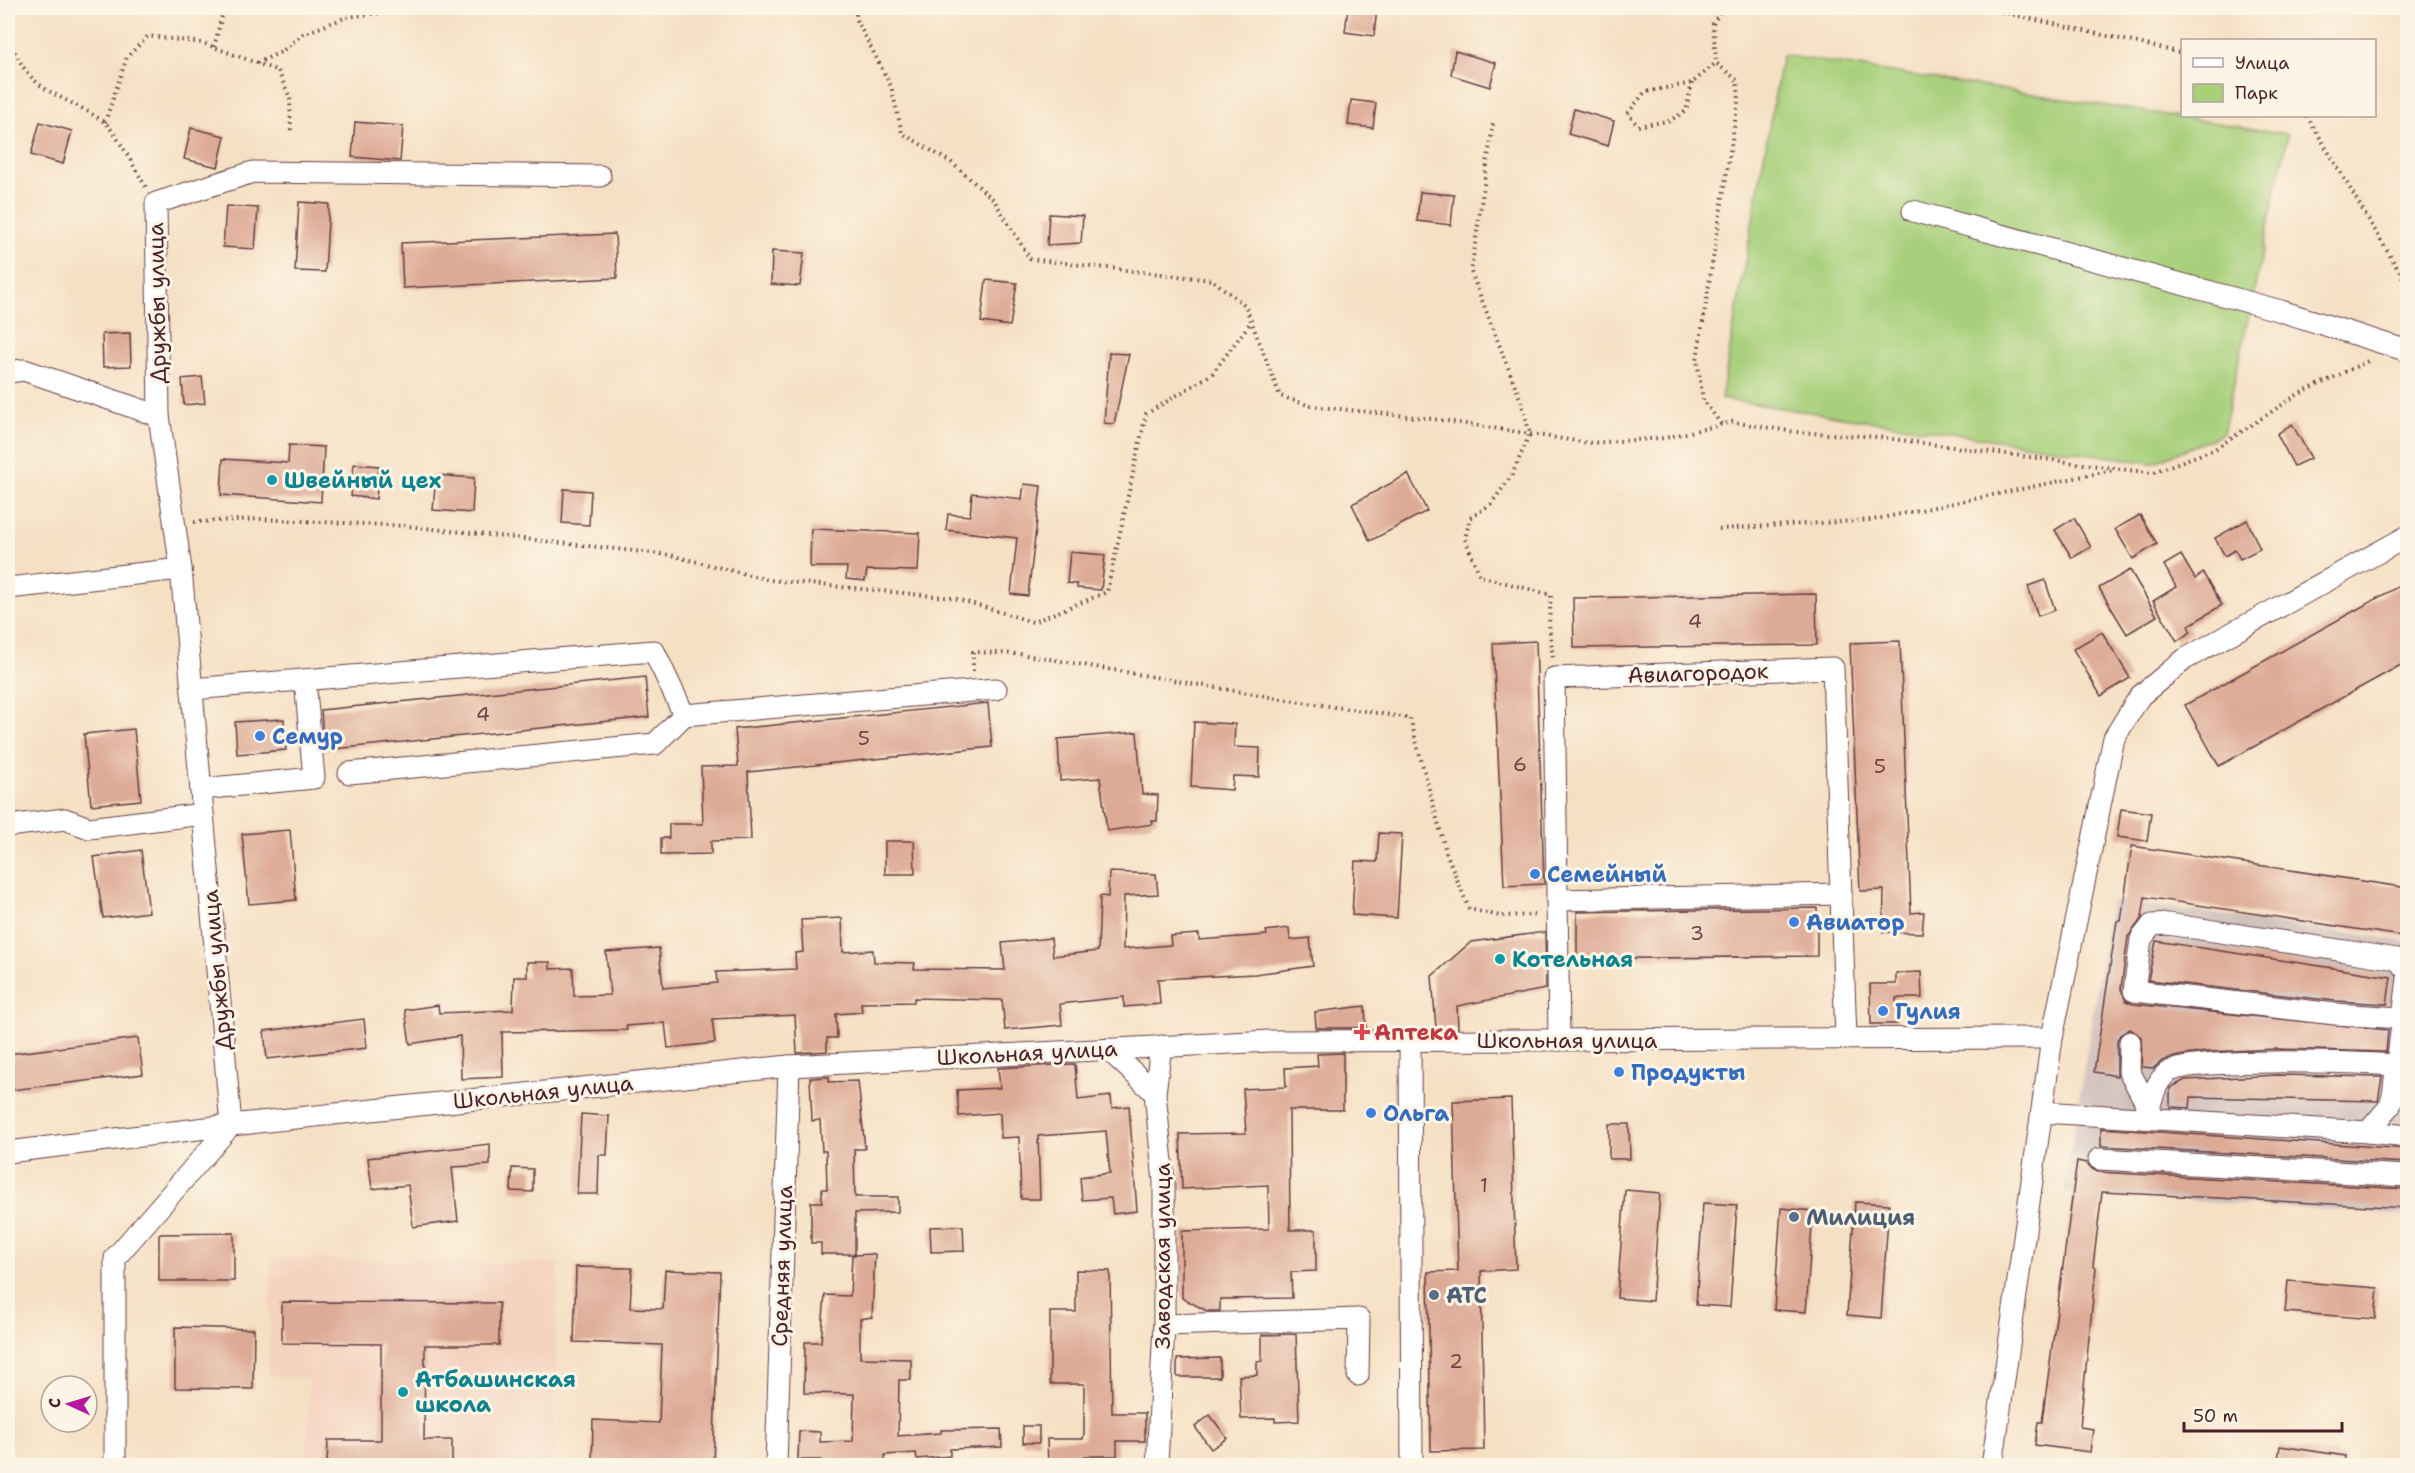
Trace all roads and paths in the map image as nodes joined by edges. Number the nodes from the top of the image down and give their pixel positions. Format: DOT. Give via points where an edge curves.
graph roads {
  1 [pos="224,8"];
  2 [pos="384,8"];
  3 [pos="856,8"];
  4 [pos="1722,8"];
  5 [pos="1984,8"];
  6 [pos="8,35"];
  7 [pos="214,47"];
  8 [pos="2181,53"];
  9 [pos="256,63"];
  10 [pos="1716,63"];
  11 [pos="1692,82"];
  12 [pos="2308,117"];
  13 [pos="105,122"];
  14 [pos="1493,124"];
  15 [pos="291,133"];
  16 [pos="600,176"];
  17 [pos="156,202"];
  18 [pos="1913,212"];
  19 [pos="2408,286"];
  20 [pos="1251,322"];
  21 [pos="2400,350"];
  22 [pos="8,372"];
  23 [pos="159,416"];
  24 [pos="1721,424"];
  25 [pos="1530,434"];
  26 [pos="2117,469"];
  27 [pos="175,526"];
  28 [pos="1719,529"];
  29 [pos="2408,536"];
  30 [pos="181,569"];
  31 [pos="8,588"];
  32 [pos="1554,678"];
  33 [pos="304,680"];
  34 [pos="192,689"];
  35 [pos="996,689"];
  36 [pos="973,690"];
  37 [pos="684,715"];
  38 [pos="349,773"];
  39 [pos="201,789"];
  40 [pos="203,814"];
  41 [pos="8,826"];
  42 [pos="1841,894"];
  43 [pos="1557,907"];
  44 [pos="2408,972"];
  45 [pos="2408,978"];
  46 [pos="2401,1018"];
  47 [pos="2052,1038"];
  48 [pos="1846,1039"];
  49 [pos="1559,1040"];
  50 [pos="1410,1041"];
  51 [pos="2130,1042"];
  52 [pos="1161,1046"];
  53 [pos="1108,1049"];
  54 [pos="2396,1065"];
  55 [pos="789,1066"];
  56 [pos="1155,1093"];
  57 [pos="2042,1112"];
  58 [pos="2146,1119"];
  59 [pos="231,1125"];
  60 [pos="2368,1132"];
  61 [pos="2408,1136"];
  62 [pos="8,1152"];
  63 [pos="2099,1159"];
  64 [pos="2408,1176"];
  65 [pos="1164,1325"];
  66 [pos="1358,1375"];
  67 [pos="115,1466"];
  68 [pos="776,1466"];
  69 [pos="1157,1466"];
  70 [pos="1412,1466"];
  71 [pos="1992,1466"];
  1 -- 7 [label="path"];
  2 -- 9 [label="path" via="303,34 281,52"];
  3 -- 20 [label="path" via="855,19 891,86 902,133 952,163 994,200 1030,259 1212,280 1245,305"];
  4 -- 10 [label="path" via="1713,24"];
  5 -- 8 [label="path"];
  6 -- 13 [label="path" via="16,60 47,92"];
  7 -- 9 [label="path"];
  7 -- 13 [label="path" via="148,36 127,57"];
  9 -- 15 [label="path" via="278,71 290,98"];
  10 -- 11 [label="path"];
  10 -- 24 [label="path" via="1737,80 1739,96 1697,359 1703,400"];
  11 -- 11 [label="path" via="1645,92 1628,113 1638,126 1669,121 1686,111"];
  12 -- 19 [label="path"];
  13 -- 17 [label="path"];
  14 -- 25 [label="path" via="1471,272"];
  16 -- 17 [label="street, Дружбы улица" via="253,172"];
  17 -- 23 [label="street, Дружбы улица"];
  18 -- 21 [label="street" via="2281,311"];
  20 -- 25 [label="path" via="1280,396 1311,405"];
  20 -- 27 [label="path" via="1212,374 1146,414 1107,592 1033,622 954,598 769,580 670,555 407,526 259,519"];
  21 -- 26 [label="path" via="2297,395 2215,449 2151,473"];
  22 -- 23 [label="street" via="24,370"];
  23 -- 27 [label="street, Дружбы улица"];
  24 -- 25 [label="path" via="1665,438 1589,443"];
  24 -- 26 [label="path" via="1877,437"];
  25 -- 32 [label="path" via="1512,475 1491,504 1470,518 1465,538 1480,576 1551,595 1549,624"];
  26 -- 28 [label="path" via="1872,520"];
  27 -- 30 [label="street, Дружбы улица"];
  29 -- 47 [label="street" via="2185,659 2140,696 2114,738"];
  30 -- 31 [label="street"];
  30 -- 34 [label="street, Дружбы улица"];
  32 -- 42 [label="street, Авиагородок" via="1833,668"];
  32 -- 43 [label="street"];
  33 -- 34 [label="street"];
  33 -- 37 [label="street" via="654,651"];
  33 -- 39 [label="street" via="314,778"];
  34 -- 39 [label="street, Дружбы улица"];
  35 -- 36 [label="street"];
  36 -- 37 [label="street"];
  36 -- 43 [label="path" via="972,652 1020,654 1410,718 1446,852 1469,909 1500,915"];
  37 -- 38 [label="street" via="655,744"];
  39 -- 40 [label="street, Дружбы улица"];
  40 -- 41 [label="street" via="89,828 65,819"];
  40 -- 59 [label="street, Дружбы улица"];
  42 -- 43 [label="street"];
  42 -- 48 [label="street, Авиагородок"];
  43 -- 49 [label="street"];
  44 -- 46 [label="street" via="2397,959 2168,924 2152,925 2141,939 2134,991"];
  45 -- 46 [label="street"];
  46 -- 54 [label="street"];
  47 -- 48 [label="street, Школьная улица"];
  47 -- 57 [label="street"];
  48 -- 49 [label="street, Школьная улица"];
  49 -- 50 [label="street, Школьная улица"];
  50 -- 52 [label="street, Школьная улица"];
  50 -- 70 [label="street"];
  51 -- 58 [label="street" via="2129,1071 2147,1105"];
  52 -- 53 [label="street, Школьная улица"];
  52 -- 56 [label="street, Заводская улица"];
  53 -- 55 [label="street, Школьная улица"];
  53 -- 56 [label="street"];
  54 -- 58 [label="street" via="2313,1061 2190,1066 2168,1072 2157,1086"];
  54 -- 60 [label="street" via="2390,1106"];
  55 -- 59 [label="street, Школьная улица"];
  55 -- 68 [label="street, Средняя улица"];
  56 -- 65 [label="street, Заводская улица" via="1164,1182"];
  57 -- 58 [label="street"];
  57 -- 71 [label="street"];
  58 -- 60 [label="street"];
  59 -- 62 [label="street, Школьная улица"];
  59 -- 67 [label="street" via="115,1258"];
  60 -- 61 [label="street"];
  63 -- 64 [label="street"];
  65 -- 66 [label="street" via="1359,1319"];
  65 -- 69 [label="street, Заводская улица"];
}
